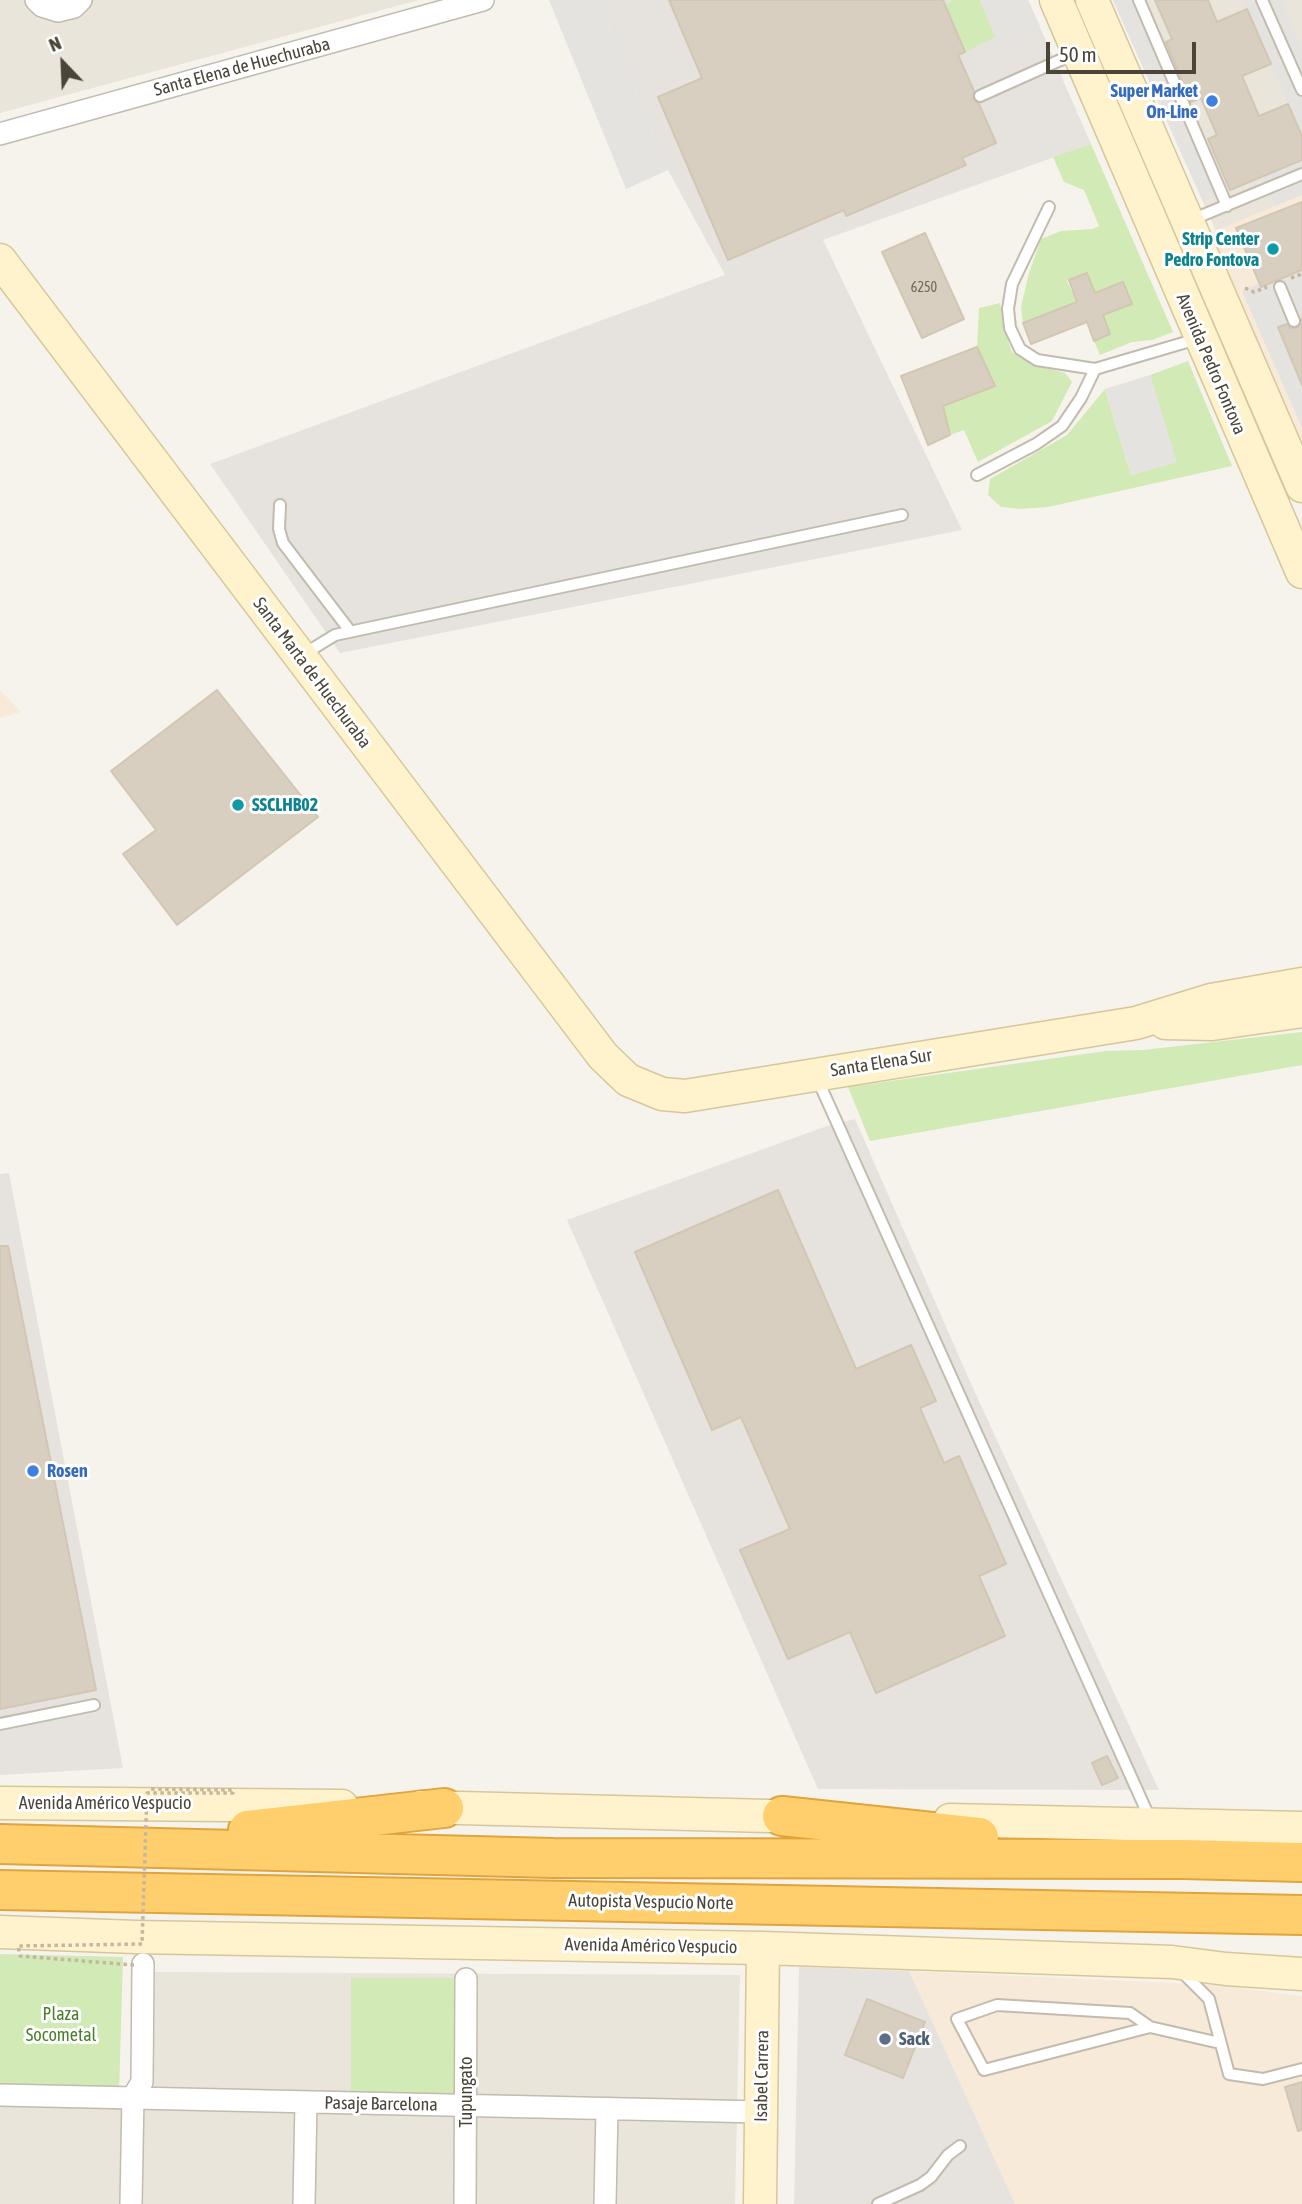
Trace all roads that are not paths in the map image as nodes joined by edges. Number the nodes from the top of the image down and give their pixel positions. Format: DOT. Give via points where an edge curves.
graph roads {
  1 [pos="36,0"];
  2 [pos="81,0"];
  3 [pos="483,0"];
  4 [pos="1056,0"];
  5 [pos="1092,0"];
  6 [pos="1139,0"];
  7 [pos="1262,0"];
  8 [pos="1079,52"];
  9 [pos="1302,90"];
  10 [pos="980,96"];
  11 [pos="0,134"];
  12 [pos="1302,174"];
  13 [pos="1227,206"];
  14 [pos="1049,207"];
  15 [pos="1187,222"];
  16 [pos="0,260"];
  17 [pos="1280,287"];
  18 [pos="1294,321"];
  19 [pos="1200,338"];
  20 [pos="1096,369"];
  21 [pos="976,475"];
  22 [pos="1302,486"];
  23 [pos="280,505"];
  24 [pos="902,515"];
  25 [pos="1302,572"];
  26 [pos="351,631"];
  27 [pos="299,657"];
  28 [pos="1302,984"];
  29 [pos="1302,1011"];
  30 [pos="1136,1023"];
  31 [pos="815,1074"];
  32 [pos="628,1080"];
  33 [pos="94,1704"];
  34 [pos="0,1724"];
  35 [pos="0,1803"];
  36 [pos="444,1808"];
  37 [pos="782,1816"];
  38 [pos="1153,1826"];
  39 [pos="1302,1828"];
  40 [pos="0,1844"];
  41 [pos="108,1846"];
  42 [pos="1183,1859"];
  43 [pos="1302,1862"];
  44 [pos="0,1891"];
  45 [pos="182,1894"];
  46 [pos="0,1910"];
  47 [pos="1302,1914"];
  48 [pos="0,1932"];
  49 [pos="763,1948"];
  50 [pos="1172,1962"];
  51 [pos="139,1965"];
  52 [pos="1302,1974"];
  53 [pos="1222,1977"];
  54 [pos="466,1979"];
  55 [pos="1209,1998"];
  56 [pos="1150,2027"];
  57 [pos="1220,2043"];
  58 [pos="1302,2069"];
  59 [pos="0,2095"];
  60 [pos="133,2098"];
  61 [pos="306,2102"];
  62 [pos="466,2106"];
  63 [pos="607,2109"];
  64 [pos="761,2112"];
  65 [pos="960,2146"];
  66 [pos="131,2204"];
  67 [pos="304,2204"];
  68 [pos="465,2204"];
  69 [pos="606,2204"];
  70 [pos="760,2204"];
  71 [pos="878,2204"];
  1 -- 2 [label="street" via="58,11"];
  3 -- 11 [label="street, Santa Elena de Huechuraba"];
  4 -- 8 [label="street, Avenida Pedro Fontova"];
  5 -- 15 [label="street, Avenida Pedro Fontova"];
  6 -- 13 [label="lane"];
  7 -- 9 [label="lane"];
  8 -- 10 [label="lane"];
  8 -- 19 [label="street, Avenida Pedro Fontova"];
  12 -- 13 [label="lane"];
  13 -- 15 [label="lane"];
  14 -- 20 [label="lane" via="1012,285 1010,328 1020,349 1037,359"];
  15 -- 22 [label="street, Avenida Pedro Fontova"];
  16 -- 27 [label="street, Santa Marta de Huechuraba"];
  17 -- 18 [label="lane"];
  19 -- 20 [label="lane"];
  19 -- 25 [label="street, Avenida Pedro Fontova"];
  20 -- 21 [label="lane" via="1062,426"];
  23 -- 26 [label="lane" via="279,529 284,543"];
  24 -- 26 [label="lane"];
  26 -- 27 [label="lane" via="328,638"];
  27 -- 32 [label="street, Santa Marta de Huechuraba" via="594,1045"];
  28 -- 30 [label="street, Santa Elena Sur" via="1211,1000"];
  29 -- 30 [label="street, Santa Elena Sur" via="1212,1024"];
  30 -- 31 [label="street, Santa Elena Sur"];
  31 -- 32 [label="street, Santa Elena Sur" via="685,1096 663,1094"];
  31 -- 38 [label="lane"];
  33 -- 34 [label="lane"];
  35 -- 36 [label="street, Avenida Américo Vespucio"];
  36 -- 37 [label="street, Avenida Américo Vespucio"];
  36 -- 41 [label="highway"];
  37 -- 38 [label="street, Avenida Américo Vespucio"];
  37 -- 42 [label="highway"];
  38 -- 39 [label="street, Avenida Américo Vespucio"];
  40 -- 41 [label="highway"];
  41 -- 42 [label="highway" via="553,1858"];
  42 -- 43 [label="highway"];
  44 -- 45 [label="highway, Autopista Vespucio Norte"];
  45 -- 46 [label="highway"];
  45 -- 47 [label="highway, Autopista Vespucio Norte"];
  48 -- 49 [label="street, Avenida Américo Vespucio"];
  49 -- 50 [label="street, Avenida Américo Vespucio"];
  49 -- 64 [label="street, Isabel Carrera"];
  50 -- 53 [label="street, Avenida Américo Vespucio"];
  50 -- 55 [label="lane"];
  51 -- 60 [label="street" via="142,2082"];
  52 -- 53 [label="street, Avenida Américo Vespucio"];
  53 -- 55 [label="lane"];
  54 -- 62 [label="street, Tupungato"];
  55 -- 57 [label="lane"];
  56 -- 56 [label="lane" via="984,2070 957,2020 997,2005 1129,2013"];
  56 -- 57 [label="lane"];
  57 -- 58 [label="lane" via="1229,2074 1263,2079"];
  59 -- 60 [label="street, Pasaje Barcelona"];
  60 -- 61 [label="street, Pasaje Barcelona"];
  60 -- 66 [label="street"];
  61 -- 62 [label="street, Pasaje Barcelona"];
  61 -- 67 [label="street"];
  62 -- 63 [label="street, Pasaje Barcelona"];
  62 -- 68 [label="street, Tupungato"];
  63 -- 64 [label="street, Pasaje Barcelona"];
  63 -- 69 [label="street"];
  64 -- 70 [label="street, Isabel Carrera"];
  65 -- 71 [label="lane" via="920,2185"];
}
